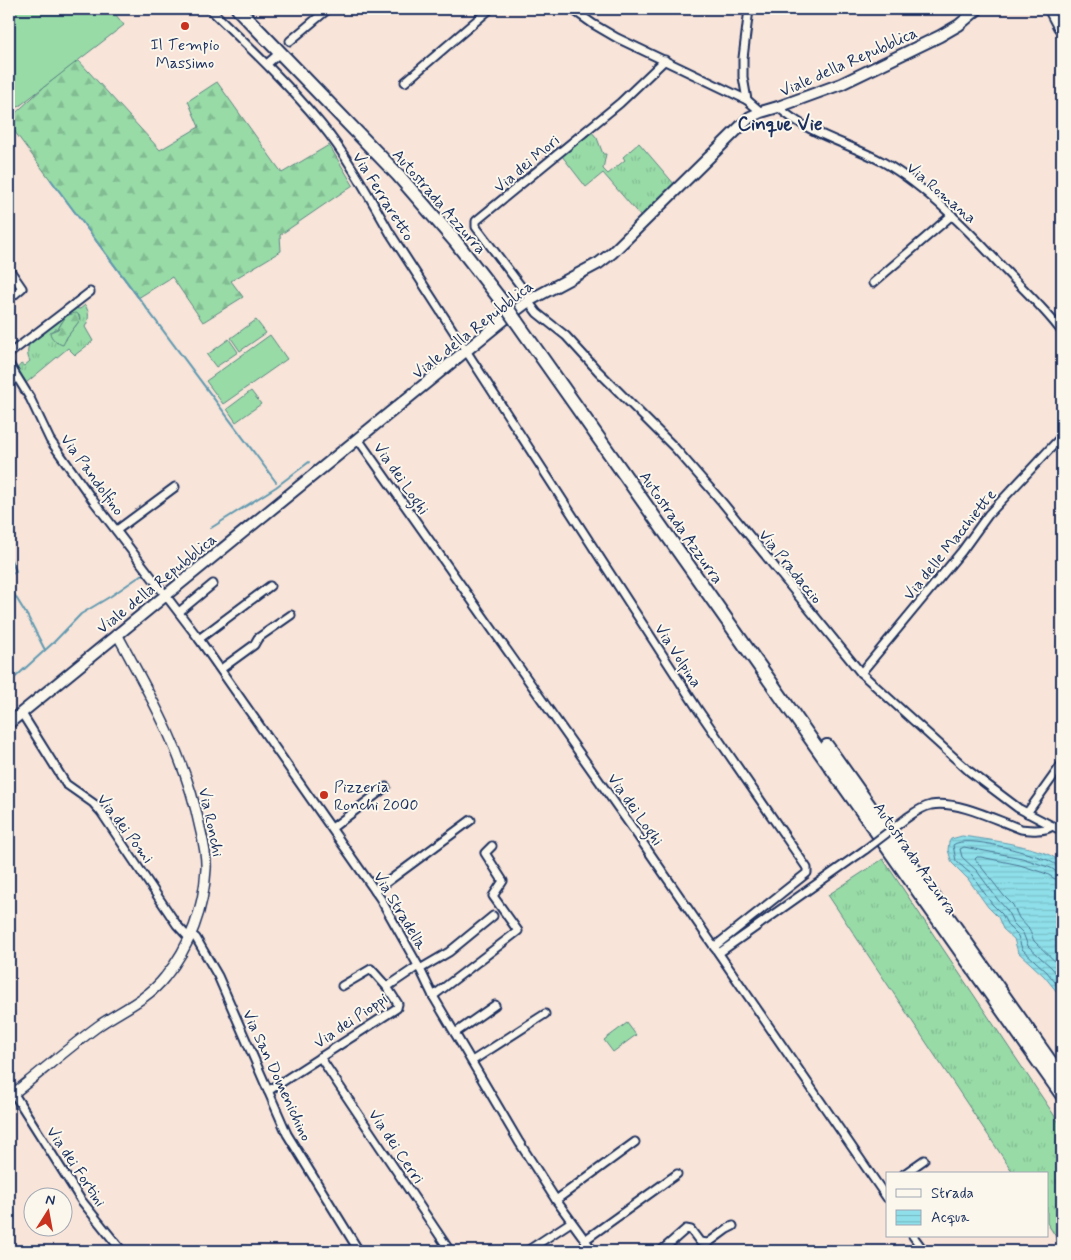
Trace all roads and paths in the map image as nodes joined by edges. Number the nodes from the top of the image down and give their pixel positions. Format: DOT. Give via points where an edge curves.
graph roads {
  1 [pos="210,9"];
  2 [pos="238,9"];
  3 [pos="249,9"];
  4 [pos="328,9"];
  5 [pos="490,9"];
  6 [pos="572,9"];
  7 [pos="750,9"];
  8 [pos="978,9"];
  9 [pos="1048,9"];
  10 [pos="1062,28"];
  11 [pos="290,41"];
  12 [pos="275,57"];
  13 [pos="666,60"];
  14 [pos="267,64"];
  15 [pos="405,82"];
  16 [pos="747,100"];
  17 [pos="778,107"];
  18 [pos="761,112"];
  19 [pos="952,215"];
  20 [pos="9,268"];
  21 [pos="873,283"];
  22 [pos="90,292"];
  23 [pos="9,299"];
  24 [pos="530,300"];
  25 [pos="511,306"];
  26 [pos="520,318"];
  27 [pos="1062,332"];
  28 [pos="465,351"];
  29 [pos="9,354"];
  30 [pos="9,364"];
  31 [pos="1062,436"];
  32 [pos="358,439"];
  33 [pos="174,487"];
  34 [pos="117,530"];
  35 [pos="214,584"];
  36 [pos="270,586"];
  37 [pos="166,594"];
  38 [pos="224,610"];
  39 [pos="179,612"];
  40 [pos="291,615"];
  41 [pos="117,634"];
  42 [pos="199,638"];
  43 [pos="221,669"];
  44 [pos="861,673"];
  45 [pos="21,712"];
  46 [pos="9,722"];
  47 [pos="1062,764"];
  48 [pos="386,787"];
  49 [pos="1027,813"];
  50 [pos="471,820"];
  51 [pos="1052,826"];
  52 [pos="332,828"];
  53 [pos="1062,831"];
  54 [pos="492,846"];
  55 [pos="375,891"];
  56 [pos="493,916"];
  57 [pos="190,936"];
  58 [pos="714,946"];
  59 [pos="719,953"];
  60 [pos="419,967"];
  61 [pos="342,986"];
  62 [pos="387,987"];
  63 [pos="433,996"];
  64 [pos="495,1005"];
  65 [pos="545,1014"];
  66 [pos="455,1033"];
  67 [pos="320,1057"];
  68 [pos="472,1061"];
  69 [pos="1062,1078"];
  70 [pos="268,1091"];
  71 [pos="10,1092"];
  72 [pos="1062,1095"];
  73 [pos="635,1142"];
  74 [pos="924,1160"];
  75 [pos="907,1172"];
  76 [pos="677,1174"];
  77 [pos="884,1187"];
  78 [pos="556,1200"];
  79 [pos="571,1222"];
  80 [pos="733,1226"];
  81 [pos="914,1238"];
  82 [pos="585,1240"];
  83 [pos="122,1251"];
  84 [pos="359,1251"];
  85 [pos="450,1251"];
  86 [pos="527,1251"];
  87 [pos="593,1251"];
  88 [pos="661,1251"];
  89 [pos="924,1251"];
  1 -- 14 [label="street, Via Ferraretto"];
  2 -- 25 [label="highway, Autostrada Azzurra" via="398,175"];
  3 -- 25 [label="highway, Autostrada Azzurra" via="404,169 461,236"];
  4 -- 11 [label="street"];
  5 -- 15 [label="street"];
  6 -- 13 [label="street" via="617,38"];
  7 -- 16 [label="street" via="743,58"];
  8 -- 17 [label="main road, Viale della Repubblica" via="958,25 920,46 841,84"];
  9 -- 10 [label="street" via="1058,28"];
  12 -- 14 [label="street"];
  13 -- 16 [label="street"];
  13 -- 24 [label="street, Via dei Mori" via="620,103 476,221 476,227"];
  14 -- 28 [label="street, Via Ferraretto" via="322,125"];
  16 -- 18 [label="street"];
  17 -- 18 [label="main road, Viale della Repubblica"];
  17 -- 19 [label="street, Via Romana" via="804,126 883,162"];
  18 -- 24 [label="main road, Viale della Repubblica" via="740,126 612,253"];
  19 -- 21 [label="street"];
  19 -- 27 [label="street, Via Romana"];
  20 -- 23 [label="street" via="22,288"];
  22 -- 29 [label="street"];
  24 -- 28 [label="main road, Viale della Repubblica"];
  24 -- 44 [label="street, Via Pradaccio" via="537,313 566,336 675,448"];
  25 -- 26 [label="highway, Autostrada Azzurra"];
  26 -- 69 [label="highway, Autostrada Azzurra"];
  26 -- 72 [label="highway, Autostrada Azzurra"];
  28 -- 32 [label="main road, Viale della Repubblica"];
  28 -- 58 [label="street, Via Volpina" via="697,708 807,868 807,873"];
  30 -- 34 [label="street, Via Pandolfino" via="50,440"];
  31 -- 44 [label="street, Via delle Macchiette" via="988,515"];
  32 -- 37 [label="main road, Viale della Repubblica"];
  32 -- 58 [label="street, Via dei Loghi"];
  33 -- 34 [label="street"];
  34 -- 37 [label="street, Via Pandolfino"];
  35 -- 39 [label="street"];
  36 -- 42 [label="street"];
  37 -- 39 [label="street, Via Stradella"];
  37 -- 41 [label="main road, Viale della Repubblica"];
  38 -- 42 [label="street" via="228,614"];
  39 -- 42 [label="street, Via Stradella"];
  40 -- 43 [label="street"];
  41 -- 45 [label="main road, Viale della Repubblica"];
  41 -- 57 [label="street, Via Ronchi" via="175,747 195,804 206,868 198,914"];
  42 -- 43 [label="street, Via Stradella"];
  43 -- 52 [label="street, Via Stradella"];
  44 -- 49 [label="street, Via Pradaccio" via="969,771"];
  45 -- 46 [label="main road, Viale della Repubblica"];
  45 -- 57 [label="street, Via dei Pomi" via="66,784 101,812 176,925"];
  47 -- 49 [label="street"];
  48 -- 52 [label="street"];
  49 -- 51 [label="street, Via Pradaccio"];
  50 -- 55 [label="street"];
  51 -- 53 [label="street, Via Pradaccio"];
  51 -- 59 [label="street, bridge" via="1048,829 1021,829 944,804 917,810"];
  52 -- 55 [label="street, Via Stradella"];
  54 -- 63 [label="street" via="485,853 503,881 493,896 518,931"];
  55 -- 60 [label="street, Via Stradella"];
  56 -- 60 [label="street, Via dei Pioppi" via="449,952"];
  57 -- 70 [label="street, Via San Domenichino" via="196,938 218,976"];
  57 -- 71 [label="street, Via Ronchi" via="165,978 153,990"];
  58 -- 59 [label="street, Via dei Loghi"];
  59 -- 77 [label="street, Via dei Loghi"];
  60 -- 62 [label="street, Via dei Pioppi"];
  60 -- 63 [label="street, Via Stradella"];
  61 -- 62 [label="street" via="371,969"];
  62 -- 67 [label="street, Via dei Pioppi" via="398,1008"];
  63 -- 66 [label="street, Via Stradella"];
  64 -- 66 [label="street"];
  65 -- 68 [label="street"];
  66 -- 68 [label="street, Via Stradella"];
  67 -- 70 [label="street, Via dei Pioppi"];
  67 -- 85 [label="street, Via dei Cerri"];
  68 -- 78 [label="street, Via Stradella"];
  70 -- 84 [label="street, Via San Domenichino" via="288,1134"];
  71 -- 83 [label="street, Via dei Fortini" via="81,1200"];
  73 -- 78 [label="street"];
  74 -- 75 [label="street"];
  76 -- 82 [label="street"];
  78 -- 79 [label="street, Via Stradella"];
  79 -- 82 [label="street, Via Stradella"];
  79 -- 86 [label="street"];
  80 -- 88 [label="street" via="708,1243 700,1242 691,1230 686,1230"];
  81 -- 89 [label="street"];
  82 -- 87 [label="street, Via Stradella"];
}
